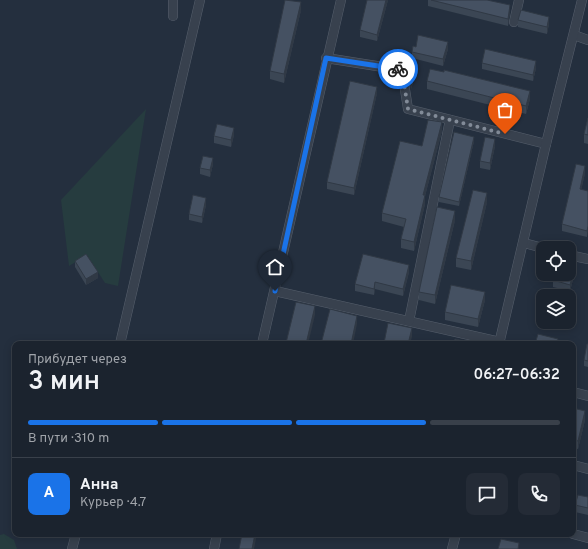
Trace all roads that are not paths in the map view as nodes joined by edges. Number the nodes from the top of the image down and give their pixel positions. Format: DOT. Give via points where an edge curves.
graph roads {
  1 [pos="173,0"];
  2 [pos="200,0"];
  3 [pos="341,0"];
  4 [pos="520,0"];
  5 [pos="582,0"];
  6 [pos="173,16"];
  7 [pos="514,22"];
  8 [pos="574,36"];
  9 [pos="588,40"];
  10 [pos="326,58"];
  11 [pos="450,120"];
  12 [pos="546,144"];
  13 [pos="524,243"];
  14 [pos="536,246"];
  15 [pos="576,256"];
  16 [pos="588,259"];
  17 [pos="275,291"];
  18 [pos="409,321"];
  19 [pos="121,341"];
  20 [pos="263,341"];
  21 [pos="492,341"];
  22 [pos="500,341"];
  23 [pos="576,393"];
  24 [pos="588,396"];
  25 [pos="576,466"];
  26 [pos="588,468"];
  27 [pos="576,535"];
  28 [pos="75,537"];
  29 [pos="216,537"];
  30 [pos="455,537"];
  31 [pos="588,538"];
  32 [pos="72,549"];
  33 [pos="214,549"];
  34 [pos="452,549"];
  1 -- 6 [label="street"];
  2 -- 19 [label="street"];
  3 -- 10 [label="street"];
  4 -- 7 [label="street"];
  5 -- 8 [label="street"];
  8 -- 9 [label="street"];
  8 -- 12 [label="street"];
  10 -- 11 [label="street" via="402,70 408,109"];
  10 -- 17 [label="street"];
  11 -- 12 [label="street"];
  11 -- 18 [label="street"];
  12 -- 13 [label="street"];
  13 -- 14 [label="street"];
  13 -- 22 [label="street"];
  15 -- 16 [label="street"];
  17 -- 18 [label="street"];
  17 -- 20 [label="street"];
  18 -- 21 [label="street"];
  23 -- 24 [label="street"];
  25 -- 26 [label="street"];
  27 -- 31 [label="street"];
  28 -- 32 [label="street"];
  29 -- 33 [label="street"];
  30 -- 34 [label="street"];
}
